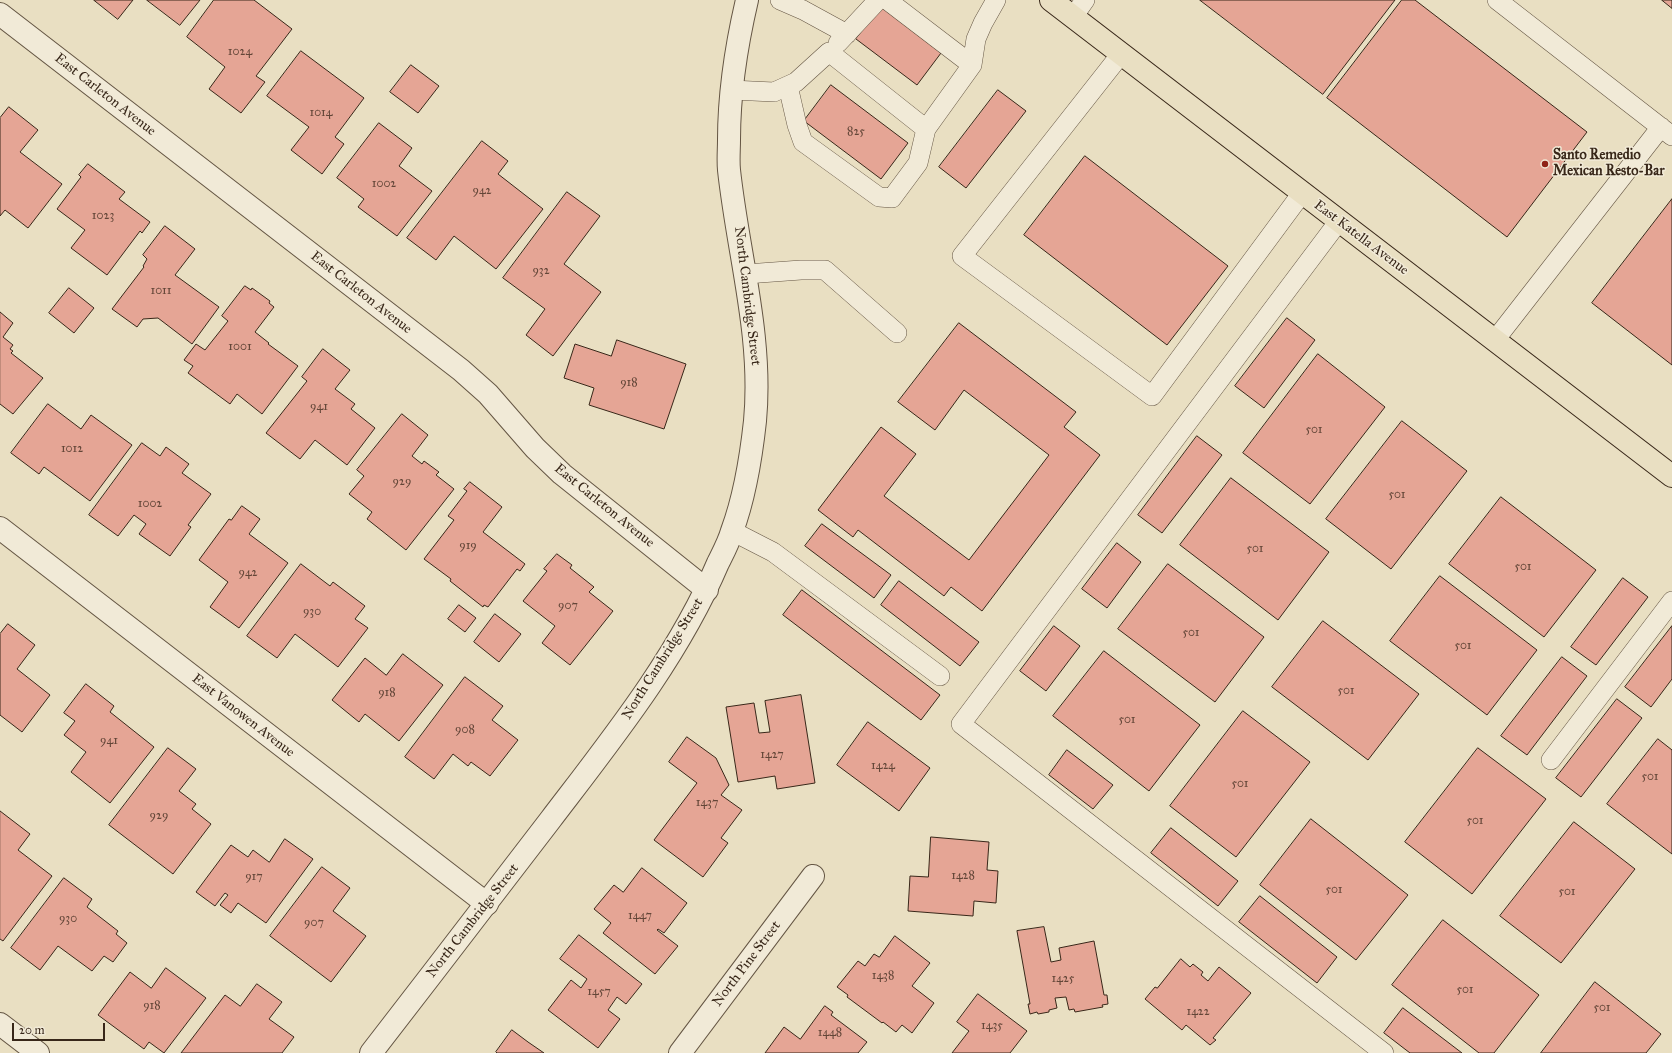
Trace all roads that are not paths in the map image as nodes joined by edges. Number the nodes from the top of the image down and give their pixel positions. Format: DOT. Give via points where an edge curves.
graph roads {
  1 [pos="747,0"];
  2 [pos="780,0"];
  3 [pos="878,0"];
  4 [pos="887,0"];
  5 [pos="996,0"];
  6 [pos="1051,0"];
  7 [pos="1497,0"];
  8 [pos="1079,8"];
  9 [pos="0,14"];
  10 [pos="847,34"];
  11 [pos="829,52"];
  12 [pos="1121,54"];
  13 [pos="972,65"];
  14 [pos="788,86"];
  15 [pos="731,90"];
  16 [pos="926,129"];
  17 [pos="1666,131"];
  18 [pos="1302,193"];
  19 [pos="1339,221"];
  20 [pos="746,274"];
  21 [pos="897,333"];
  22 [pos="1495,340"];
  23 [pos="1672,476"];
  24 [pos="0,528"];
  25 [pos="732,531"];
  26 [pos="707,590"];
  27 [pos="1672,601"];
  28 [pos="940,676"];
  29 [pos="1551,760"];
  30 [pos="814,876"];
  31 [pos="486,904"];
  32 [pos="0,1024"];
  33 [pos="38,1053"];
  34 [pos="371,1053"];
  35 [pos="680,1053"];
  36 [pos="1384,1053"];
  1 -- 15 [label="street, North Cambridge Street" via="736,48"];
  2 -- 10 [label="lane"];
  3 -- 10 [label="lane"];
  4 -- 13 [label="lane"];
  5 -- 13 [label="lane" via="976,39"];
  6 -- 8 [label="main road, East Katella Avenue"];
  7 -- 17 [label="lane"];
  8 -- 12 [label="main road, East Katella Avenue"];
  9 -- 26 [label="street, East Carleton Avenue" via="461,370 488,394 535,448 562,474"];
  10 -- 11 [label="lane"];
  11 -- 14 [label="lane" via="796,82"];
  11 -- 16 [label="lane"];
  12 -- 18 [label="main road, East Katella Avenue"];
  12 -- 18 [label="lane" via="962,256 1152,396"];
  13 -- 16 [label="lane"];
  14 -- 15 [label="lane" via="774,92"];
  14 -- 16 [label="lane" via="803,142 879,197 892,198 918,163"];
  15 -- 20 [label="street, North Cambridge Street" via="729,167"];
  17 -- 22 [label="lane"];
  18 -- 19 [label="main road, East Katella Avenue"];
  19 -- 22 [label="main road, East Katella Avenue"];
  19 -- 36 [label="lane" via="961,724"];
  20 -- 21 [label="lane" via="825,270"];
  20 -- 25 [label="street, North Cambridge Street" via="756,370 755,420 750,460"];
  22 -- 23 [label="main road, East Katella Avenue"];
  24 -- 31 [label="street, East Vanowen Avenue"];
  25 -- 26 [label="street, North Cambridge Street"];
  25 -- 28 [label="lane" via="773,552"];
  26 -- 31 [label="street, North Cambridge Street" via="671,652 630,712"];
  27 -- 29 [label="lane"];
  30 -- 35 [label="street, North Pine Street"];
  31 -- 34 [label="street, North Cambridge Street"];
  32 -- 33 [label="street"];
}
